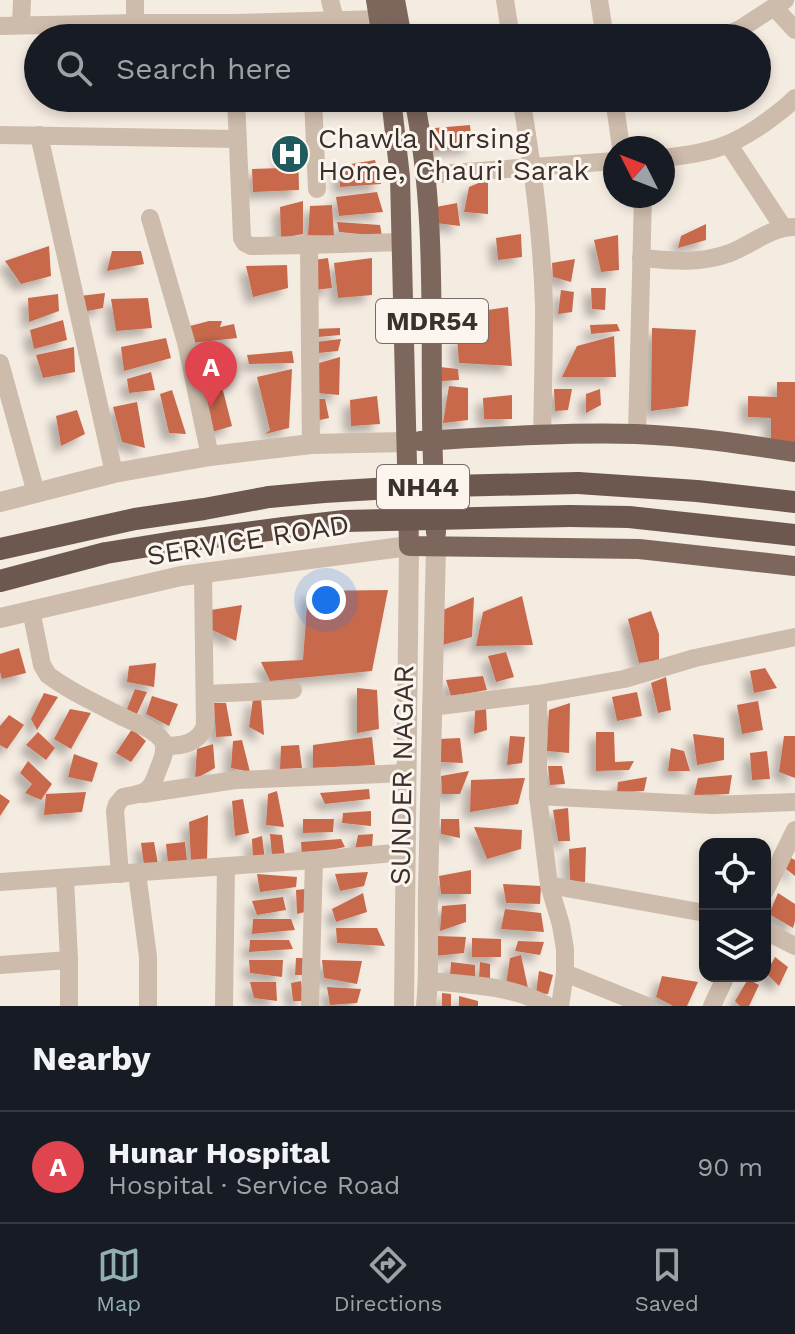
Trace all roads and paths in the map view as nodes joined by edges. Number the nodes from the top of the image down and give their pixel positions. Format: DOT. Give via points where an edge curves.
graph roads {
  1 [pos="22,0"];
  2 [pos="135,0"];
  3 [pos="330,0"];
  4 [pos="395,0"];
  5 [pos="505,0"];
  6 [pos="599,0"];
  7 [pos="779,4"];
  8 [pos="379,19"];
  9 [pos="335,20"];
  10 [pos="135,23"];
  11 [pos="78,24"];
  12 [pos="148,24"];
  13 [pos="324,24"];
  14 [pos="399,24"];
  15 [pos="509,24"];
  16 [pos="603,24"];
  17 [pos="748,24"];
  18 [pos="21,25"];
  19 [pos="24,25"];
  20 [pos="0,26"];
  21 [pos="795,30"];
  22 [pos="795,98"];
  23 [pos="236,112"];
  24 [pos="314,112"];
  25 [pos="393,112"];
  26 [pos="417,112"];
  27 [pos="523,112"];
  28 [pos="616,112"];
  29 [pos="0,135"];
  30 [pos="39,135"];
  31 [pos="619,136"];
  32 [pos="237,139"];
  33 [pos="729,145"];
  34 [pos="675,157"];
  35 [pos="603,162"];
  36 [pos="533,168"];
  37 [pos="425,175"];
  38 [pos="317,189"];
  39 [pos="643,208"];
  40 [pos="150,218"];
  41 [pos="789,227"];
  42 [pos="401,242"];
  43 [pos="309,245"];
  44 [pos="641,258"];
  45 [pos="0,363"];
  46 [pos="637,434"];
  47 [pos="542,435"];
  48 [pos="433,441"];
  49 [pos="406,442"];
  50 [pos="311,444"];
  51 [pos="795,452"];
  52 [pos="210,456"];
  53 [pos="114,473"];
  54 [pos="36,493"];
  55 [pos="0,502"];
  56 [pos="795,502"];
  57 [pos="795,535"];
  58 [pos="409,546"];
  59 [pos="436,546"];
  60 [pos="0,549"];
  61 [pos="795,566"];
  62 [pos="203,573"];
  63 [pos="0,581"];
  64 [pos="31,610"];
  65 [pos="0,618"];
  66 [pos="795,637"];
  67 [pos="293,690"];
  68 [pos="206,694"];
  69 [pos="538,694"];
  70 [pos="431,707"];
  71 [pos="164,746"];
  72 [pos="407,773"];
  73 [pos="143,794"];
  74 [pos="538,796"];
  75 [pos="795,802"];
  76 [pos="795,830"];
  77 [pos="406,852"];
  78 [pos="314,860"];
  79 [pos="226,866"];
  80 [pos="128,874"];
  81 [pos="65,878"];
  82 [pos="771,879"];
  83 [pos="0,882"];
  84 [pos="549,885"];
  85 [pos="699,912"];
  86 [pos="771,934"];
  87 [pos="795,946"];
  88 [pos="69,960"];
  89 [pos="0,965"];
  90 [pos="565,973"];
  91 [pos="429,981"];
  92 [pos="723,982"];
  93 [pos="69,1006"];
  94 [pos="148,1006"];
  95 [pos="224,1006"];
  96 [pos="310,1006"];
  97 [pos="404,1006"];
  98 [pos="426,1006"];
  99 [pos="548,1006"];
  100 [pos="560,1006"];
  101 [pos="647,1006"];
  102 [pos="712,1006"];
  1 -- 18 [label="street"];
  2 -- 10 [label="street"];
  3 -- 9 [label="street"];
  4 -- 14 [label="main road"];
  5 -- 15 [label="street"];
  6 -- 16 [label="street"];
  7 -- 17 [label="street"];
  7 -- 21 [label="street"];
  8 -- 9 [label="street"];
  9 -- 13 [label="street"];
  10 -- 11 [label="street"];
  10 -- 12 [label="street"];
  18 -- 19 [label="street"];
  18 -- 20 [label="street"];
  22 -- 33 [label="street"];
  23 -- 32 [label="street"];
  24 -- 38 [label="street"];
  25 -- 42 [label="main road, MDR54"];
  26 -- 37 [label="main road, MDR54"];
  27 -- 36 [label="street"];
  28 -- 31 [label="street"];
  29 -- 30 [label="street"];
  30 -- 32 [label="street"];
  30 -- 53 [label="street"];
  32 -- 43 [label="street" via="245,243"];
  33 -- 34 [label="street"];
  33 -- 41 [label="street"];
  35 -- 36 [label="street"];
  36 -- 37 [label="street"];
  36 -- 47 [label="street" via="544,305"];
  37 -- 48 [label="main road, MDR54" via="432,262"];
  39 -- 44 [label="street"];
  40 -- 52 [label="street" via="189,354"];
  41 -- 44 [label="street" via="712,259"];
  42 -- 43 [label="street"];
  42 -- 49 [label="main road, MDR54"];
  43 -- 50 [label="street"];
  44 -- 46 [label="street"];
  45 -- 54 [label="street"];
  46 -- 47 [label="main road"];
  46 -- 51 [label="main road"];
  47 -- 48 [label="main road"];
  48 -- 49 [label="main road"];
  48 -- 59 [label="main road, MDR54"];
  49 -- 50 [label="street"];
  49 -- 58 [label="main road, MDR54"];
  50 -- 52 [label="street"];
  52 -- 53 [label="street"];
  53 -- 54 [label="street"];
  54 -- 55 [label="street"];
  56 -- 60 [label="highway, NH44, bridge" via="578,483 408,487 269,497"];
  57 -- 63 [label="highway, NH44, bridge" via="629,517 344,521 106,553"];
  58 -- 59 [label="main road, SERVICE ROAD"];
  58 -- 62 [label="street, SERVICE ROAD"];
  58 -- 72 [label="street"];
  59 -- 61 [label="main road, SERVICE ROAD" via="639,549"];
  59 -- 70 [label="street, SUNDER NAGAR"];
  62 -- 64 [label="street, SERVICE ROAD"];
  62 -- 68 [label="street"];
  64 -- 65 [label="street, SERVICE ROAD"];
  64 -- 71 [label="street" via="48,675 153,732"];
  66 -- 69 [label="street"];
  67 -- 68 [label="street"];
  68 -- 71 [label="street" via="202,734 187,744"];
  69 -- 70 [label="street"];
  69 -- 74 [label="street"];
  70 -- 91 [label="street, SUNDER NAGAR"];
  71 -- 73 [label="street" via="154,782"];
  72 -- 73 [label="street" via="235,780"];
  72 -- 77 [label="street"];
  73 -- 80 [label="street" via="123,797 115,811"];
  74 -- 75 [label="street" via="712,805"];
  74 -- 84 [label="street"];
  76 -- 82 [label="street"];
  77 -- 78 [label="street"];
  77 -- 97 [label="street"];
  78 -- 79 [label="street"];
  78 -- 96 [label="street"];
  79 -- 80 [label="street"];
  79 -- 95 [label="street"];
  80 -- 81 [label="street"];
  80 -- 94 [label="street" via="148,957"];
  81 -- 83 [label="street"];
  81 -- 88 [label="street"];
  84 -- 85 [label="street"];
  84 -- 90 [label="street" via="561,925"];
  86 -- 87 [label="street"];
  88 -- 89 [label="street"];
  88 -- 93 [label="street"];
  90 -- 100 [label="street"];
  90 -- 101 [label="street"];
  91 -- 98 [label="street, SUNDER NAGAR"];
  91 -- 99 [label="street" via="515,992"];
  92 -- 102 [label="street"];
}
